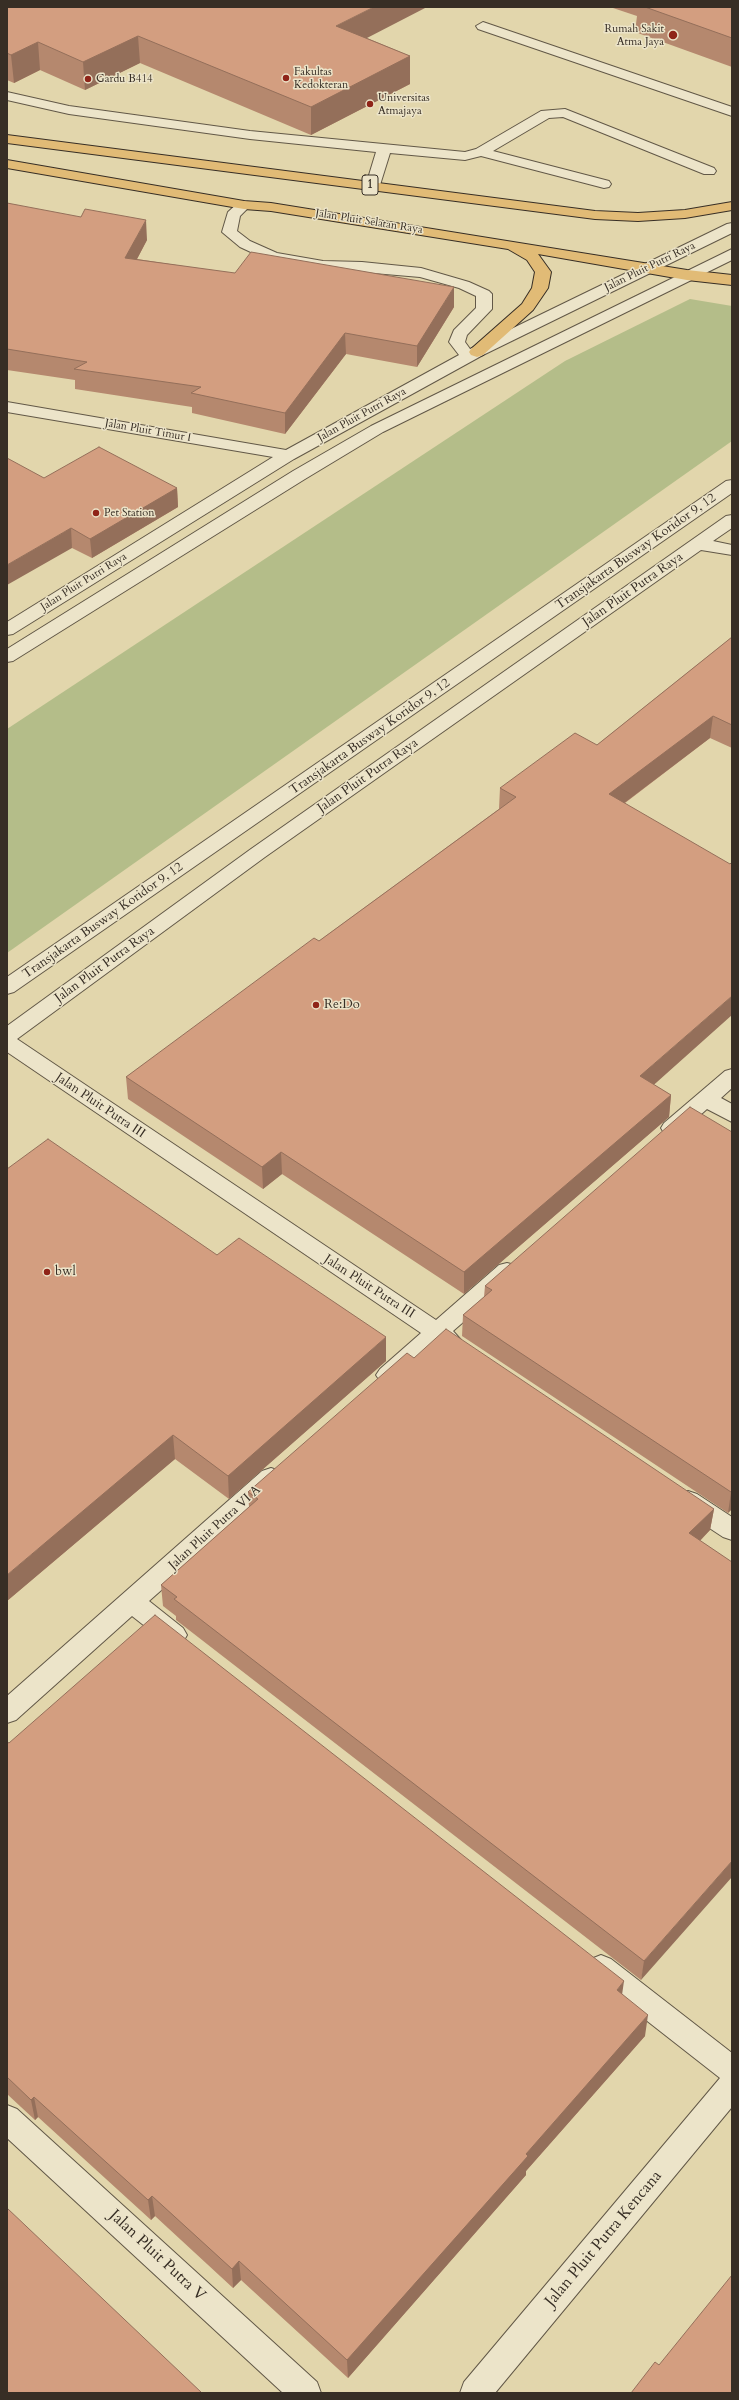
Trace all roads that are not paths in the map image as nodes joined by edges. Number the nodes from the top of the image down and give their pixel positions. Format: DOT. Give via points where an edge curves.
graph roads {
  1 [pos="483,26"];
  2 [pos="7,96"];
  3 [pos="732,112"];
  4 [pos="7,139"];
  5 [pos="384,148"];
  6 [pos="481,152"];
  7 [pos="7,164"];
  8 [pos="709,171"];
  9 [pos="604,184"];
  10 [pos="373,185"];
  11 [pos="244,205"];
  12 [pos="732,206"];
  13 [pos="732,227"];
  14 [pos="506,243"];
  15 [pos="732,254"];
  16 [pos="649,268"];
  17 [pos="687,275"];
  18 [pos="732,280"];
  19 [pos="472,355"];
  20 [pos="7,407"];
  21 [pos="288,455"];
  22 [pos="732,485"];
  23 [pos="732,520"];
  24 [pos="698,544"];
  25 [pos="732,550"];
  26 [pos="7,630"];
  27 [pos="7,657"];
  28 [pos="7,988"];
  29 [pos="7,1036"];
  30 [pos="7,1042"];
  31 [pos="732,1076"];
  32 [pos="706,1099"];
  33 [pos="732,1114"];
  34 [pos="658,1140"];
  35 [pos="521,1259"];
  36 [pos="437,1332"];
  37 [pos="470,1354"];
  38 [pos="372,1388"];
  39 [pos="290,1461"];
  40 [pos="673,1490"];
  41 [pos="732,1530"];
  42 [pos="132,1602"];
  43 [pos="194,1651"];
  44 [pos="7,1712"];
  45 [pos="582,1953"];
  46 [pos="732,2070"];
  47 [pos="732,2085"];
  48 [pos="7,2119"];
  49 [pos="306,2393"];
  50 [pos="476,2393"];
  1 -- 3 [label="street"];
  2 -- 5 [label="street" via="69,110 136,120 250,135"];
  4 -- 10 [label="highway, 1"];
  5 -- 6 [label="street" via="464,156"];
  5 -- 10 [label="street"];
  6 -- 8 [label="street" via="546,114 560,113"];
  6 -- 9 [label="street"];
  7 -- 11 [label="highway, Jalan Pluit Selatan Raya"];
  10 -- 12 [label="highway, 1" via="595,215 638,217 685,214"];
  11 -- 14 [label="highway, Jalan Pluit Selatan Raya"];
  11 -- 19 [label="street" via="233,215 229,232 245,244 272,257 323,266 421,273 464,285 484,294 484,309 460,333 456,342"];
  13 -- 16 [label="street, Jalan Pluit Putri Raya"];
  14 -- 16 [label="highway, Jalan Pluit Selatan Raya"];
  14 -- 19 [label="highway" via="532,257 543,272 540,288 528,307"];
  15 -- 17 [label="street"];
  16 -- 17 [label="highway, Jalan Pluit Selatan Raya"];
  16 -- 19 [label="street, Jalan Pluit Putri Raya"];
  17 -- 18 [label="highway, Jalan Pluit Selatan Raya"];
  17 -- 27 [label="street" via="376,429"];
  19 -- 21 [label="street, Jalan Pluit Putri Raya"];
  20 -- 21 [label="street, Jalan Pluit Timur I"];
  21 -- 26 [label="street, Jalan Pluit Putri Raya"];
  22 -- 28 [label="street, Transjakarta Busway Koridor 9, 12"];
  23 -- 24 [label="street, Jalan Pluit Putra Raya"];
  24 -- 25 [label="street"];
  24 -- 29 [label="street, Jalan Pluit Putra Raya" via="265,849"];
  30 -- 36 [label="street, Jalan Pluit Putra III"];
  31 -- 32 [label="street"];
  32 -- 33 [label="street"];
  32 -- 34 [label="street"];
  35 -- 36 [label="street"];
  36 -- 37 [label="street, Jalan Pluit Putra III"];
  36 -- 38 [label="street"];
  39 -- 42 [label="street, Jalan Pluit Putra VI A"];
  40 -- 41 [label="street"];
  42 -- 43 [label="street"];
  42 -- 44 [label="street, Jalan Pluit Putra VI A"];
  45 -- 46 [label="street"];
  47 -- 50 [label="street, Jalan Pluit Putra Kencana"];
  48 -- 49 [label="street, Jalan Pluit Putra V"];
}
